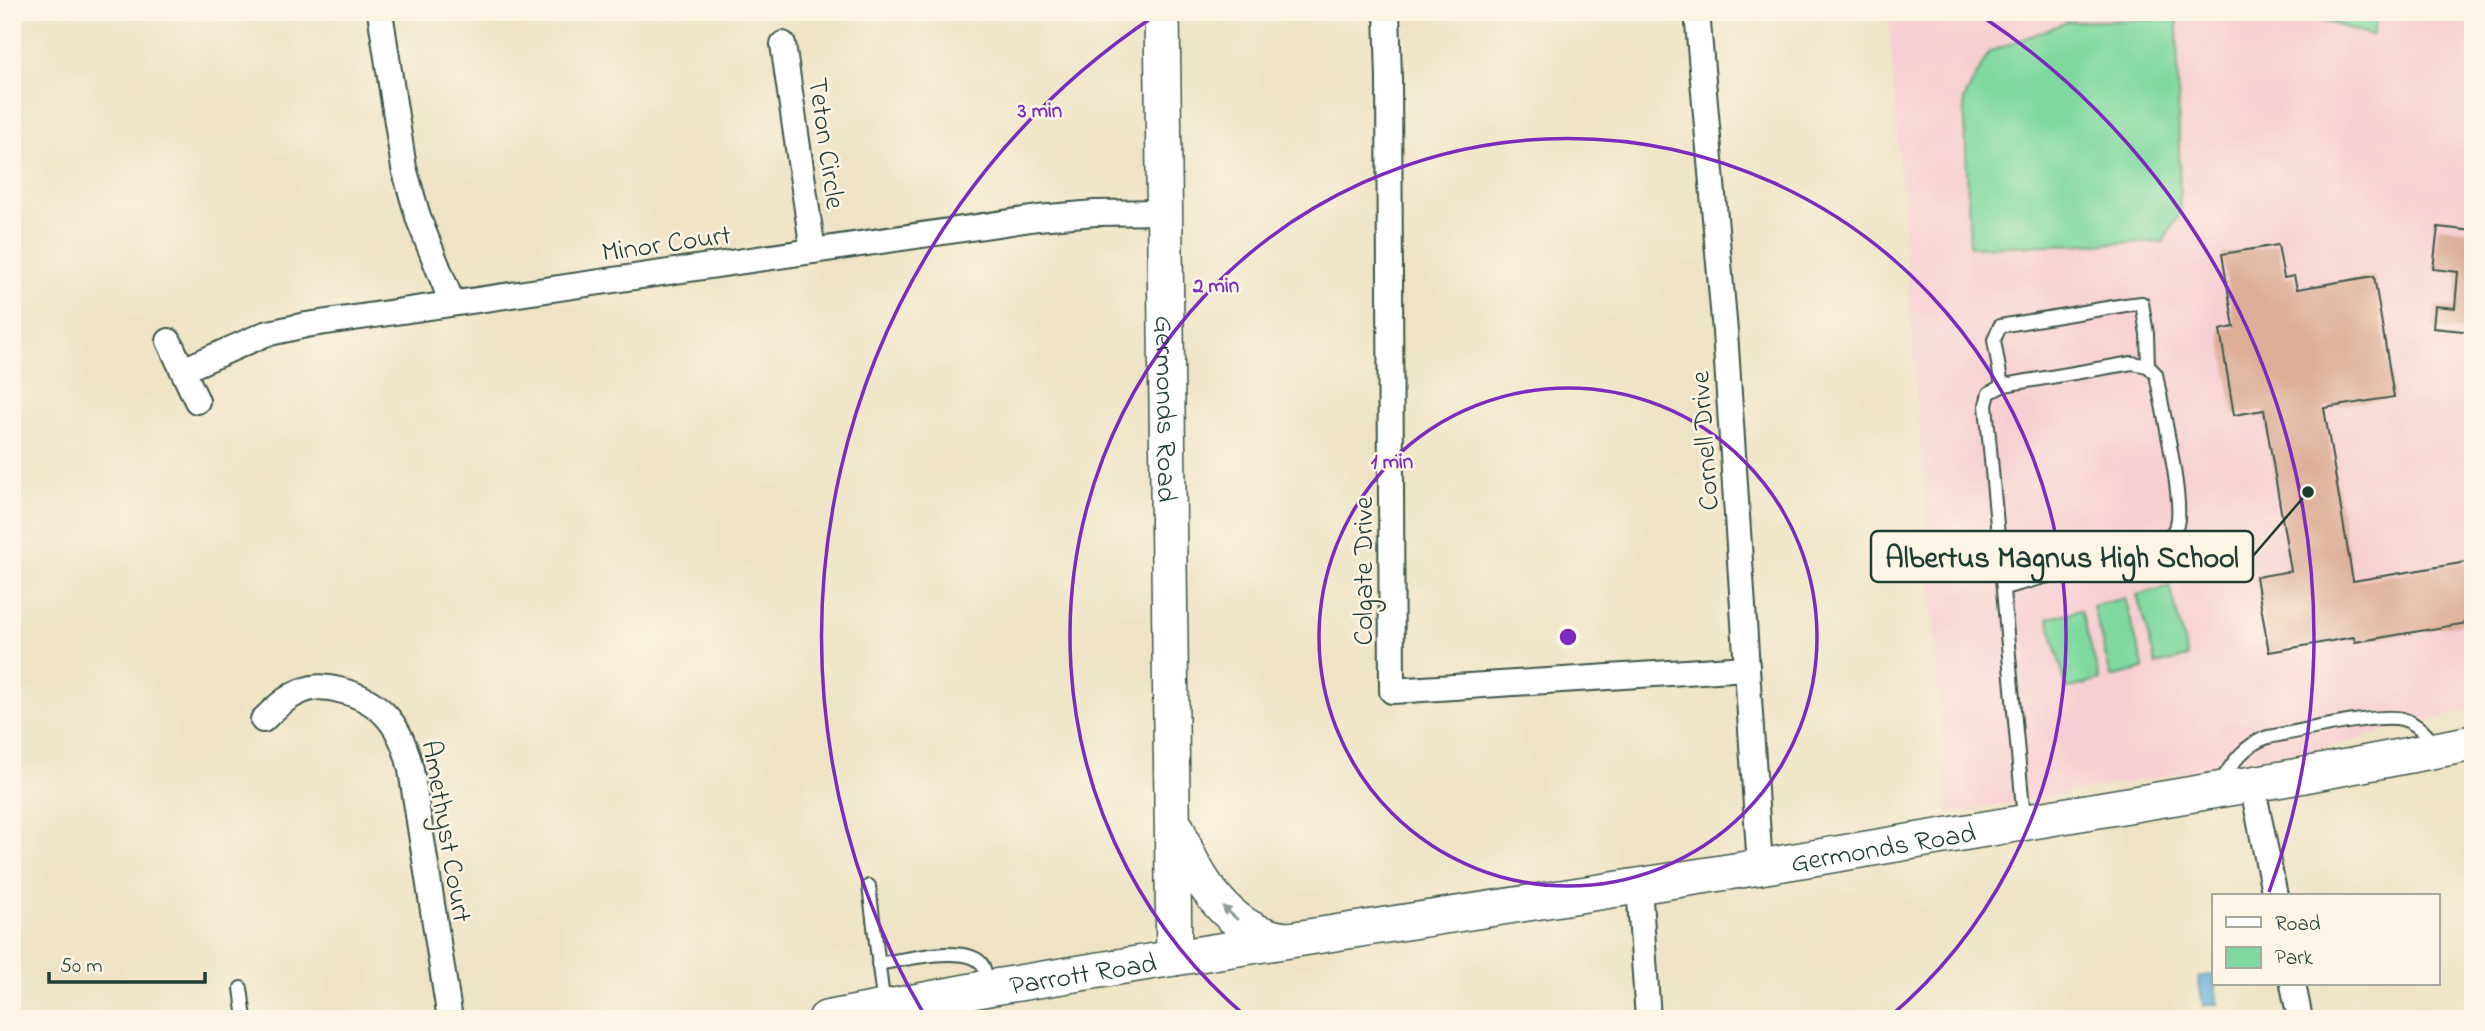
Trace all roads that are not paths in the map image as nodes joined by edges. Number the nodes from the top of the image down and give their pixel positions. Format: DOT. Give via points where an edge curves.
graph roads {
  1 [pos="380,12"];
  2 [pos="1162,12"];
  3 [pos="1387,12"];
  4 [pos="1697,12"];
  5 [pos="783,44"];
  6 [pos="1166,212"];
  7 [pos="813,251"];
  8 [pos="452,303"];
  9 [pos="169,341"];
  10 [pos="2148,366"];
  11 [pos="183,370"];
  12 [pos="2002,386"];
  13 [pos="197,401"];
  14 [pos="2004,588"];
  15 [pos="1747,668"];
  16 [pos="263,720"];
  17 [pos="2473,743"];
  18 [pos="2438,748"];
  19 [pos="2252,784"];
  20 [pos="2216,790"];
  21 [pos="1170,808"];
  22 [pos="2024,822"];
  23 [pos="1760,867"];
  24 [pos="869,886"];
  25 [pos="1639,886"];
  26 [pos="2275,894"];
  27 [pos="1290,940"];
  28 [pos="1174,958"];
  29 [pos="878,964"];
  30 [pos="2292,986"];
  31 [pos="241,988"];
  32 [pos="988,988"];
  33 [pos="884,1008"];
  34 [pos="245,1019"];
  35 [pos="450,1019"];
  36 [pos="827,1019"];
  37 [pos="1648,1019"];
  38 [pos="2300,1019"];
  1 -- 8 [label="street" via="404,168"];
  2 -- 6 [label="street, Germonds Road"];
  3 -- 15 [label="street, Colgate Drive" via="1392,691"];
  4 -- 15 [label="street, Cornell Drive" via="1725,332"];
  5 -- 7 [label="street, Teton Circle"];
  6 -- 7 [label="street, Minor Court" via="1038,218"];
  6 -- 21 [label="street, Germonds Road"];
  7 -- 8 [label="street, Minor Court"];
  8 -- 11 [label="street, Minor Court" via="278,330"];
  9 -- 11 [label="street"];
  10 -- 12 [label="lane" via="2132,363"];
  10 -- 12 [label="lane" via="2142,303 2125,305 2000,326 1994,340"];
  10 -- 14 [label="lane" via="2156,374 2179,507 2174,531 2155,547"];
  11 -- 13 [label="street"];
  12 -- 14 [label="lane" via="1989,393 1986,405"];
  14 -- 22 [label="lane"];
  15 -- 23 [label="street, Cornell Drive"];
  16 -- 35 [label="street, Amethyst Court" via="289,698 325,687 363,699 385,714 400,733 411,770"];
  17 -- 18 [label="street, Germonds Road"];
  18 -- 19 [label="street, Germonds Road"];
  18 -- 20 [label="lane" via="2418,727 2392,718 2267,737 2237,758"];
  19 -- 20 [label="street, Germonds Road"];
  19 -- 26 [label="street"];
  20 -- 22 [label="street, Germonds Road"];
  27 -- 21 [label="street, Germonds Road, one-way" via="1253,930 1214,897 1191,862"];
  21 -- 28 [label="street, Germonds Road"];
  22 -- 23 [label="street, Germonds Road"];
  23 -- 25 [label="street, Germonds Road"];
  24 -- 29 [label="lane"];
  25 -- 27 [label="street, Germonds Road"];
  25 -- 37 [label="street"];
  27 -- 28 [label="street, Germonds Road"];
  28 -- 32 [label="street, Parrott Road"];
  29 -- 32 [label="lane" via="957,953 980,961"];
  29 -- 33 [label="lane"];
  30 -- 38 [label="street"];
  31 -- 34 [label="lane"];
  32 -- 33 [label="street, Parrott Road"];
  33 -- 36 [label="street, Parrott Road"];
}
